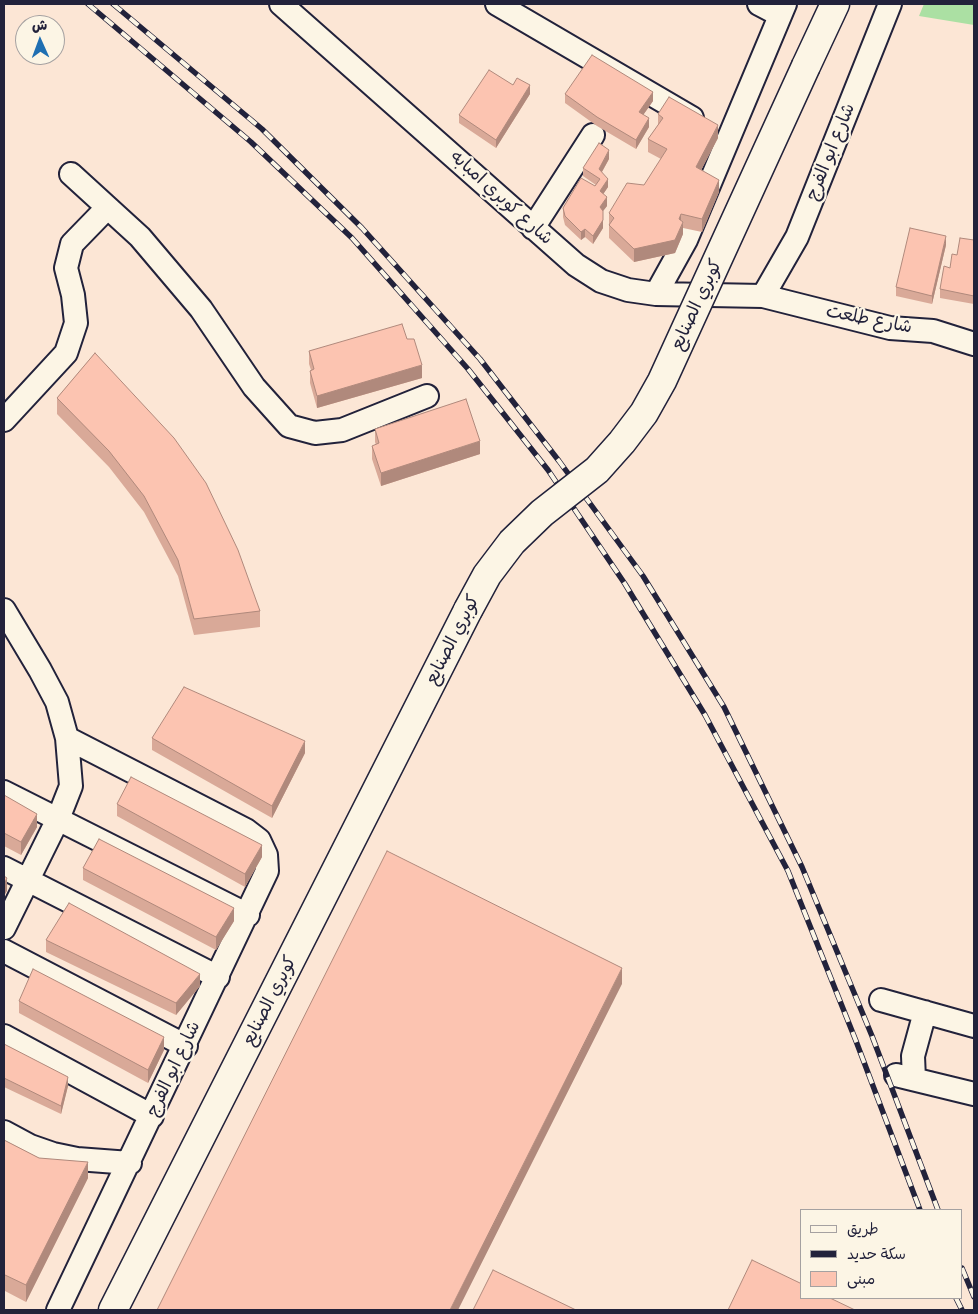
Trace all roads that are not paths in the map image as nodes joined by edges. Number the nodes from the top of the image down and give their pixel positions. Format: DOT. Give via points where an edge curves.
graph roads {
  1 [pos="281,4"];
  2 [pos="497,4"];
  3 [pos="759,4"];
  4 [pos="835,4"];
  5 [pos="890,4"];
  6 [pos="783,10"];
  7 [pos="593,135"];
  8 [pos="727,138"];
  9 [pos="71,174"];
  10 [pos="107,208"];
  11 [pos="533,228"];
  12 [pos="656,294"];
  13 [pos="763,296"];
  14 [pos="974,344"];
  15 [pos="427,396"];
  16 [pos="4,420"];
  17 [pos="4,610"];
  18 [pos="67,738"];
  19 [pos="4,792"];
  20 [pos="58,819"];
  21 [pos="4,868"];
  22 [pos="27,880"];
  23 [pos="248,915"];
  24 [pos="4,928"];
  25 [pos="4,951"];
  26 [pos="218,977"];
  27 [pos="881,1000"];
  28 [pos="925,1012"];
  29 [pos="974,1026"];
  30 [pos="4,1036"];
  31 [pos="186,1046"];
  32 [pos="974,1094"];
  33 [pos="152,1116"];
  34 [pos="4,1132"];
  35 [pos="130,1163"];
  36 [pos="58,1310"];
  37 [pos="113,1310"];
  1 -- 11 [label="street, شارع كوبري امبابه"];
  2 -- 8 [label="street"];
  3 -- 6 [label="street"];
  4 -- 37 [label="main road, كوبري الصنايع, bridge" via="662,381 644,412 597,470 542,513 512,542 487,574"];
  5 -- 13 [label="street, شارع ابو الفرج" via="797,237"];
  6 -- 8 [label="street"];
  7 -- 11 [label="street"];
  8 -- 12 [label="street" via="686,240"];
  9 -- 10 [label="street"];
  10 -- 15 [label="street" via="140,238 201,309 254,387 289,426 315,433 342,430"];
  10 -- 16 [label="street" via="72,244 66,268 76,323 66,353"];
  11 -- 12 [label="street, شارع كوبري امبابه" via="576,266 601,281 628,290"];
  12 -- 13 [label="street, شارع كوبري امبابه"];
  13 -- 14 [label="street, شارع طلعت" via="890,328 933,332"];
  17 -- 18 [label="street" via="57,702"];
  18 -- 20 [label="street" via="71,786"];
  18 -- 23 [label="street, شارع ابو الفرج" via="246,830 259,840 266,855 267,871"];
  19 -- 20 [label="street"];
  20 -- 22 [label="street"];
  20 -- 23 [label="street"];
  21 -- 22 [label="street"];
  22 -- 24 [label="street"];
  22 -- 26 [label="street"];
  23 -- 26 [label="street, شارع ابو الفرج"];
  25 -- 31 [label="street"];
  26 -- 31 [label="street, شارع ابو الفرج"];
  27 -- 28 [label="street"];
  28 -- 29 [label="street"];
  28 -- 32 [label="street" via="905,1077"];
  30 -- 33 [label="street"];
  31 -- 33 [label="street, شارع ابو الفرج"];
  33 -- 35 [label="street, شارع ابو الفرج"];
  34 -- 35 [label="street" via="53,1154"];
  35 -- 36 [label="street, شارع ابو الفرج"];
}
